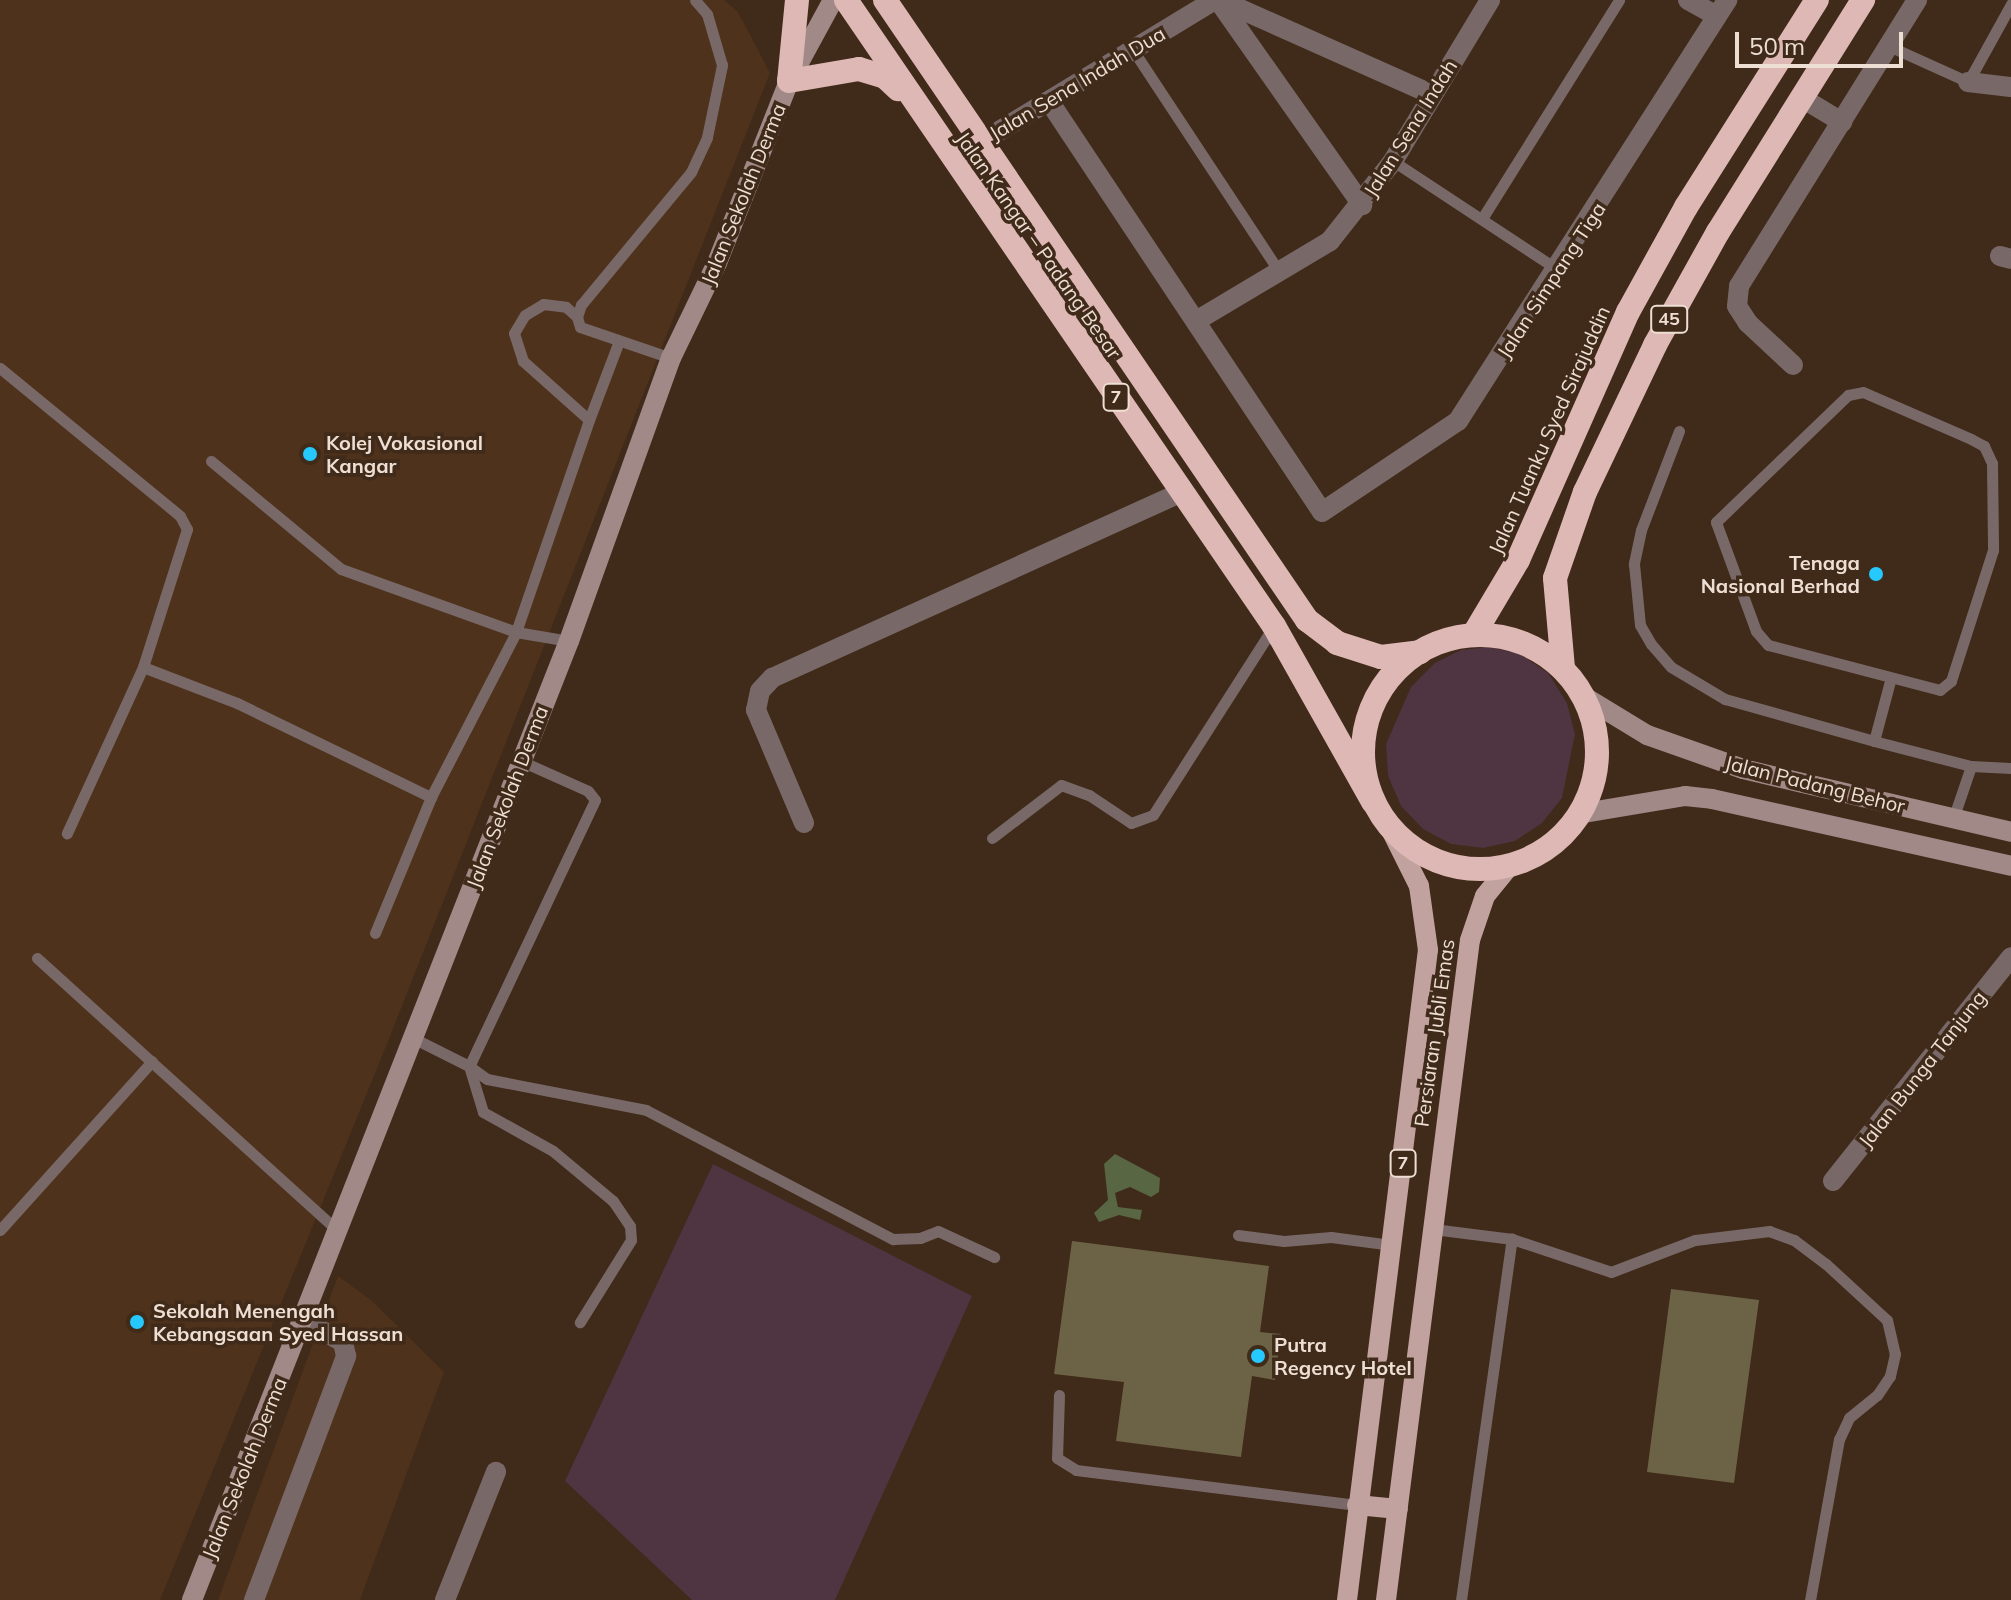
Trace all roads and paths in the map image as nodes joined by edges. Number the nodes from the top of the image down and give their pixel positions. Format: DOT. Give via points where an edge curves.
graph roads {
  1 [pos="695,0"];
  2 [pos="797,0"];
  3 [pos="833,0"];
  4 [pos="846,0"];
  5 [pos="869,0"];
  6 [pos="1217,0"];
  7 [pos="1619,0"];
  8 [pos="1688,0"];
  9 [pos="1817,0"];
  10 [pos="1863,0"];
  11 [pos="1917,0"];
  12 [pos="1484,2"];
  13 [pos="2011,4"];
  14 [pos="1722,8"];
  15 [pos="891,9"];
  16 [pos="1891,47"];
  17 [pos="1133,50"];
  18 [pos="789,81"];
  19 [pos="1968,82"];
  20 [pos="2011,87"];
  21 [pos="1433,95"];
  22 [pos="1802,98"];
  23 [pos="909,99"];
  24 [pos="1049,101"];
  25 [pos="1842,122"];
  26 [pos="981,142"];
  27 [pos="1393,161"];
  28 [pos="1362,205"];
  29 [pos="1483,217"];
  30 [pos="1559,270"];
  31 [pos="1281,273"];
  32 [pos="577,317"];
  33 [pos="1196,321"];
  34 [pos="619,341"];
  35 [pos="671,358"];
  36 [pos="1793,365"];
  37 [pos="0,368"];
  38 [pos="589,420"];
  39 [pos="1679,431"];
  40 [pos="211,461"];
  41 [pos="1182,492"];
  42 [pos="1274,626"];
  43 [pos="516,632"];
  44 [pos="1474,634"];
  45 [pos="569,641"];
  46 [pos="1420,652"];
  47 [pos="143,667"];
  48 [pos="1563,668"];
  49 [pos="1890,681"];
  50 [pos="1583,696"];
  51 [pos="1874,741"];
  52 [pos="521,761"];
  53 [pos="1971,766"];
  54 [pos="2011,768"];
  55 [pos="431,797"];
  56 [pos="1373,802"];
  57 [pos="1578,814"];
  58 [pos="1953,819"];
  59 [pos="804,823"];
  60 [pos="1390,828"];
  61 [pos="2011,832"];
  62 [pos="67,833"];
  63 [pos="992,838"];
  64 [pos="1511,864"];
  65 [pos="2011,866"];
  66 [pos="375,933"];
  67 [pos="2011,957"];
  68 [pos="37,958"];
  69 [pos="413,1038"];
  70 [pos="152,1061"];
  71 [pos="469,1066"];
  72 [pos="1833,1181"];
  73 [pos="1433,1229"];
  74 [pos="0,1230"];
  75 [pos="338,1231"];
  76 [pos="1238,1235"];
  77 [pos="1512,1239"];
  78 [pos="1392,1245"];
  79 [pos="994,1257"];
  80 [pos="302,1320"];
  81 [pos="580,1322"];
  82 [pos="1059,1395"];
  83 [pos="496,1472"];
  84 [pos="1357,1505"];
  85 [pos="1398,1509"];
  86 [pos="192,1600"];
  87 [pos="254,1600"];
  88 [pos="445,1600"];
  89 [pos="1347,1600"];
  90 [pos="1386,1600"];
  91 [pos="1461,1600"];
  92 [pos="1810,1600"];
  1 -- 32 [label="lane" via="707,14 722,65 707,137 691,172 581,305"];
  2 -- 18 [label="highway"];
  3 -- 18 [label="street, Jalan Sekolah Derma"];
  4 -- 23 [label="highway, Jalan Kangar – Padang Besar / 7"];
  5 -- 15 [label="highway"];
  6 -- 17 [label="street, Jalan Sena Indah Dua"];
  6 -- 21 [label="street"];
  6 -- 28 [label="street"];
  7 -- 29 [label="lane"];
  8 -- 14 [label="street"];
  9 -- 44 [label="highway, Jalan Tuanku Syed Sirajuddin / 45" via="1686,207 1628,312 1518,560"];
  10 -- 22 [label="highway, 45"];
  11 -- 16 [label="street"];
  12 -- 21 [label="street, Jalan Sena Indah"];
  13 -- 19 [label="lane"];
  14 -- 30 [label="street, Jalan Simpang Tiga"];
  15 -- 26 [label="highway, Jalan Kangar – Padang Besar / 7"];
  16 -- 19 [label="lane"];
  16 -- 25 [label="street"];
  17 -- 24 [label="street, Jalan Sena Indah Dua"];
  17 -- 31 [label="lane"];
  18 -- 23 [label="highway" via="859,69 885,77"];
  18 -- 35 [label="street, Jalan Sekolah Derma" via="717,263"];
  19 -- 20 [label="street"];
  21 -- 27 [label="street, Jalan Sena Indah"];
  22 -- 25 [label="street"];
  22 -- 48 [label="highway, 45" via="1655,345 1585,492 1555,578"];
  23 -- 41 [label="highway, Jalan Kangar – Padang Besar / 7"];
  24 -- 26 [label="street, Jalan Sena Indah Dua"];
  24 -- 33 [label="street"];
  25 -- 36 [label="street" via="1739,286 1737,306 1748,323"];
  26 -- 46 [label="highway, Jalan Kangar – Padang Besar / 7" via="1307,620 1337,643 1381,657"];
  27 -- 28 [label="street, Jalan Sena Indah"];
  27 -- 29 [label="lane"];
  28 -- 31 [label="street, Jalan Sena Indah" via="1330,241"];
  29 -- 30 [label="lane"];
  30 -- 33 [label="street, Jalan Simpang Tiga" via="1458,421 1322,512"];
  31 -- 33 [label="street, Jalan Sena Indah"];
  32 -- 34 [label="lane" via="580,327"];
  32 -- 38 [label="lane" via="566,307 543,304 525,315 514,333 515,347 523,361"];
  34 -- 35 [label="lane"];
  34 -- 38 [label="lane"];
  35 -- 45 [label="street, Jalan Sekolah Derma"];
  37 -- 47 [label="lane" via="180,516 187,529"];
  38 -- 43 [label="lane"];
  39 -- 51 [label="lane" via="1641,530 1634,564 1640,625 1651,644 1671,667 1725,699"];
  40 -- 43 [label="lane" via="341,569"];
  41 -- 42 [label="highway, Jalan Kangar – Padang Besar / 7"];
  41 -- 59 [label="street" via="772,678 760,691 756,710"];
  42 -- 56 [label="highway, Jalan Kangar – Padang Besar / 7"];
  42 -- 63 [label="lane" via="1153,815 1131,823 1089,795 1061,785"];
  43 -- 45 [label="lane"];
  43 -- 55 [label="lane"];
  44 -- 46 [label="highway, 7"];
  44 -- 48 [label="highway, 7" via="1522,642"];
  45 -- 52 [label="street, Jalan Sekolah Derma"];
  46 -- 56 [label="highway, 7" via="1384,684 1370,712 1363,757"];
  47 -- 55 [label="lane" via="237,703"];
  47 -- 62 [label="lane"];
  48 -- 50 [label="highway, 7"];
  49 -- 49 [label="lane" via="1768,645 1756,631 1716,522 1725,507 1815,432 1848,395 1863,392 1984,446 1992,463 1993,550 1951,681 1940,690"];
  49 -- 51 [label="lane"];
  50 -- 57 [label="highway, 7" via="1592,715 1597,756"];
  50 -- 58 [label="street, Jalan Padang Behor" via="1647,735 1743,769"];
  51 -- 53 [label="lane"];
  52 -- 69 [label="street, Jalan Sekolah Derma"];
  52 -- 71 [label="lane" via="588,791 595,800"];
  53 -- 54 [label="lane"];
  53 -- 58 [label="lane"];
  55 -- 66 [label="lane"];
  56 -- 60 [label="highway, 7"];
  57 -- 64 [label="highway, 7" via="1556,840"];
  57 -- 65 [label="street, Jalan Padang Behor" via="1685,796 1712,799"];
  58 -- 61 [label="street, Jalan Padang Behor"];
  60 -- 64 [label="highway, 7" via="1445,864 1489,869"];
  60 -- 78 [label="main road, Persiaran Jubli Emas / 7" via="1419,886 1428,923 1425,990"];
  64 -- 73 [label="main road, Persiaran Jubli Emas / 7" via="1485,896 1470,940"];
  67 -- 72 [label="street, Jalan Bunga Tanjung"];
  68 -- 70 [label="lane"];
  69 -- 71 [label="lane"];
  69 -- 75 [label="street, Jalan Sekolah Derma"];
  70 -- 74 [label="lane"];
  70 -- 75 [label="lane"];
  71 -- 79 [label="lane" via="487,1079 646,1110 893,1239 938,1231"];
  71 -- 81 [label="lane" via="483,1112 553,1151 613,1201 630,1226 631,1240"];
  73 -- 77 [label="lane"];
  73 -- 85 [label="main road, Persiaran Jubli Emas / 7"];
  75 -- 80 [label="street, Jalan Sekolah Derma"];
  76 -- 78 [label="lane" via="1284,1241 1331,1237"];
  77 -- 91 [label="lane"];
  77 -- 92 [label="lane" via="1611,1272 1695,1240 1769,1231 1815,1256 1887,1320 1895,1354 1890,1376 1849,1418 1839,1439"];
  78 -- 84 [label="main road, Persiaran Jubli Emas / 7"];
  80 -- 86 [label="street, Jalan Sekolah Derma"];
  80 -- 87 [label="street" via="343,1342 346,1356"];
  82 -- 84 [label="lane" via="1057,1458 1076,1470"];
  83 -- 88 [label="street"];
  84 -- 85 [label="main road"];
  84 -- 89 [label="main road, Persiaran Jubli Emas / 7"];
  85 -- 90 [label="main road, Persiaran Jubli Emas / 7"];
}
